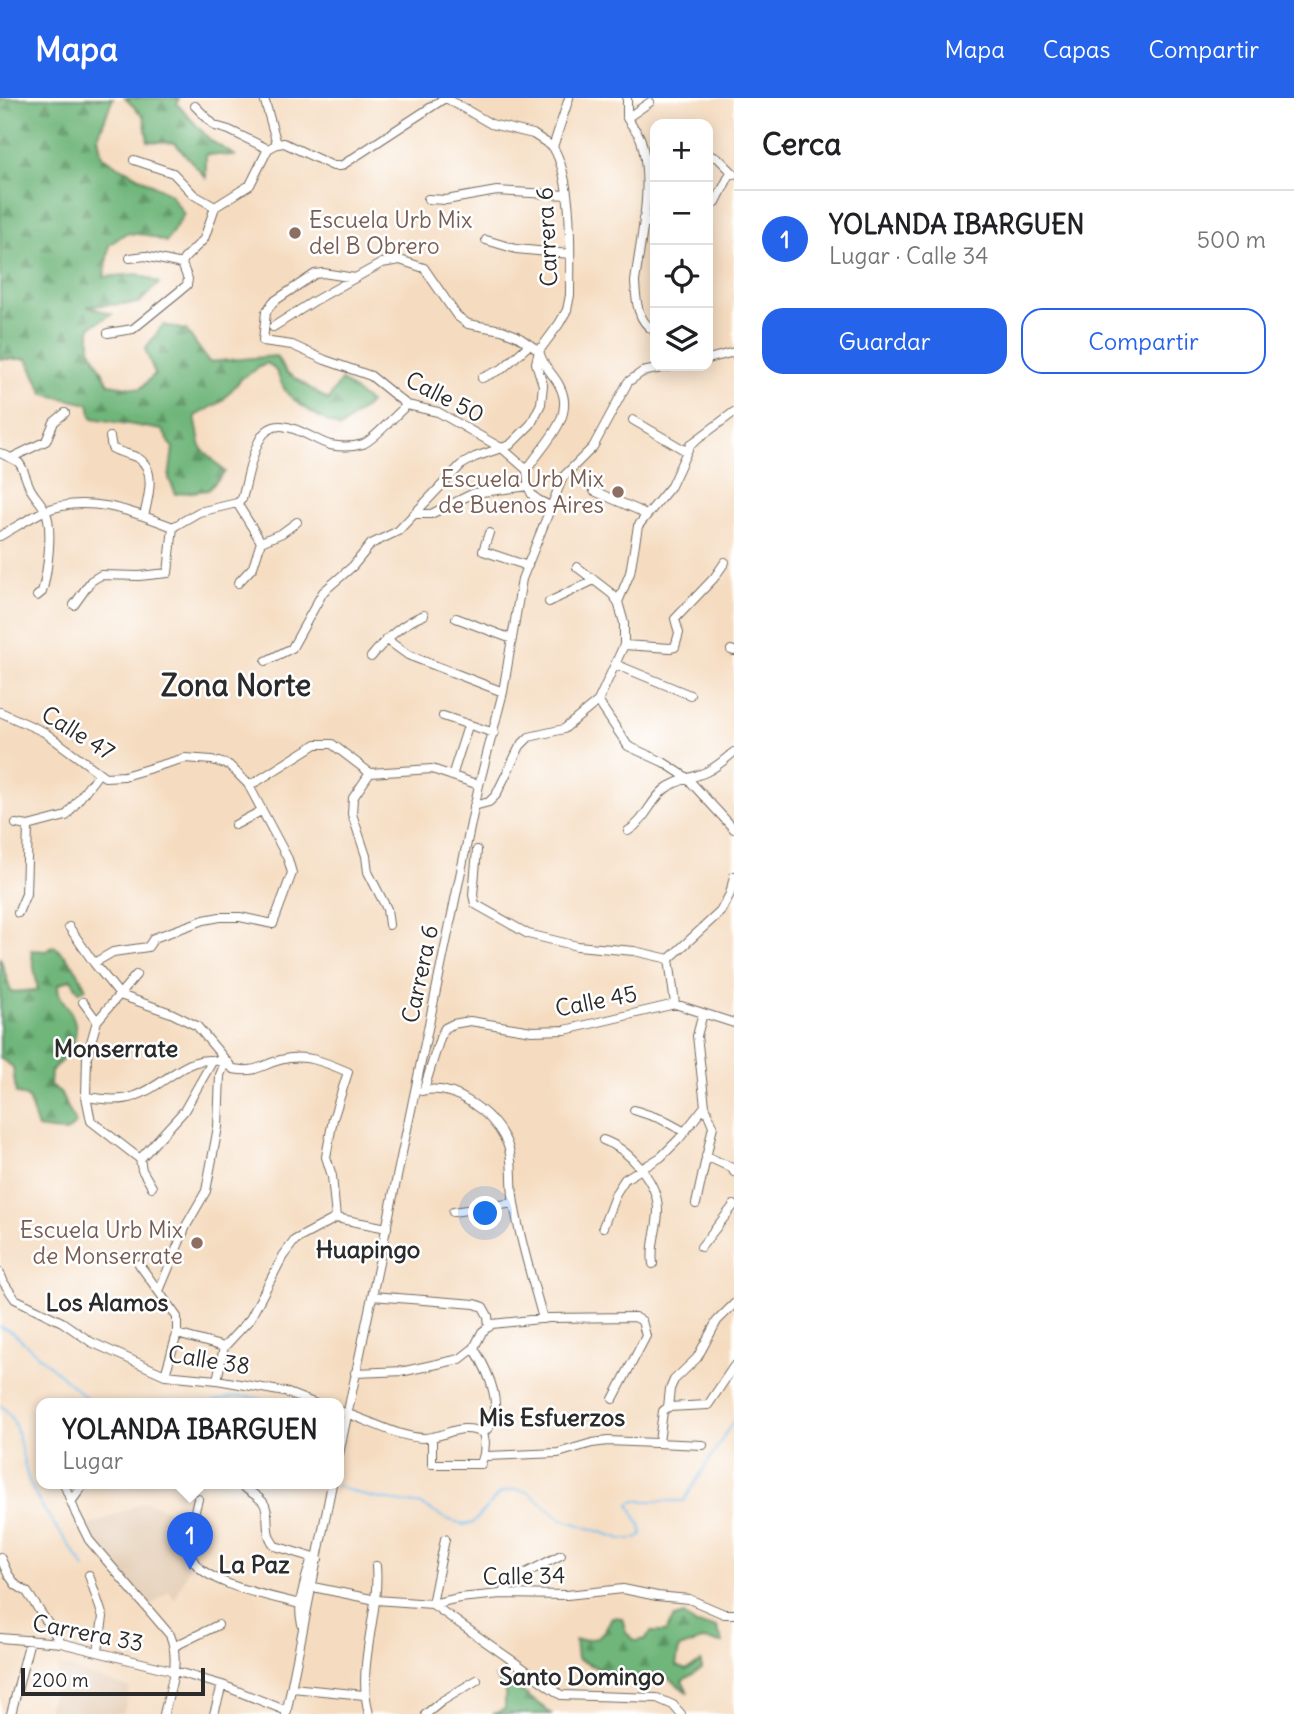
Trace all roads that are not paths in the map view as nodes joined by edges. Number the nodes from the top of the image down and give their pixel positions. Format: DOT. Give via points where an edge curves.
graph roads {
  1 [pos="264,98"];
  2 [pos="445,98"];
  3 [pos="569,98"];
  4 [pos="627,98"];
  5 [pos="650,102"];
  6 [pos="195,106"];
  7 [pos="627,118"];
  8 [pos="277,144"];
  9 [pos="553,147"];
  10 [pos="268,149"];
  11 [pos="713,156"];
  12 [pos="134,160"];
  13 [pos="650,166"];
  14 [pos="733,173"];
  15 [pos="567,195"];
  16 [pos="650,195"];
  17 [pos="428,199"];
  18 [pos="713,203"];
  19 [pos="215,206"];
  20 [pos="643,219"];
  21 [pos="650,224"];
  22 [pos="486,240"];
  23 [pos="570,254"];
  24 [pos="130,258"];
  25 [pos="182,264"];
  26 [pos="355,278"];
  27 [pos="273,327"];
  28 [pos="650,327"];
  29 [pos="108,333"];
  30 [pos="529,345"];
  31 [pos="539,351"];
  32 [pos="734,352"];
  33 [pos="713,356"];
  34 [pos="650,370"];
  35 [pos="482,378"];
  36 [pos="407,405"];
  37 [pos="734,412"];
  38 [pos="65,413"];
  39 [pos="633,420"];
  40 [pos="110,437"];
  41 [pos="503,449"];
  42 [pos="685,451"];
  43 [pos="0,453"];
  44 [pos="13,457"];
  45 [pos="527,470"];
  46 [pos="528,486"];
  47 [pos="594,491"];
  48 [pos="237,503"];
  49 [pos="551,506"];
  50 [pos="46,511"];
  51 [pos="414,514"];
  52 [pos="144,516"];
  53 [pos="646,516"];
  54 [pos="297,522"];
  55 [pos="173,527"];
  56 [pos="489,533"];
  57 [pos="0,536"];
  58 [pos="261,542"];
  59 [pos="725,562"];
  60 [pos="527,566"];
  61 [pos="577,567"];
  62 [pos="594,580"];
  63 [pos="238,583"];
  64 [pos="37,596"];
  65 [pos="550,602"];
  66 [pos="618,602"];
  67 [pos="74,605"];
  68 [pos="424,615"];
  69 [pos="456,618"];
  70 [pos="386,639"];
  71 [pos="512,639"];
  72 [pos="624,645"];
  73 [pos="371,657"];
  74 [pos="266,661"];
  75 [pos="615,664"];
  76 [pos="503,692"];
  77 [pos="690,695"];
  78 [pos="598,701"];
  79 [pos="0,712"];
  80 [pos="443,716"];
  81 [pos="467,729"];
  82 [pos="494,733"];
  83 [pos="734,752"];
  84 [pos="99,773"];
  85 [pos="370,773"];
  86 [pos="452,776"];
  87 [pos="686,777"];
  88 [pos="248,783"];
  89 [pos="479,785"];
  90 [pos="474,806"];
  91 [pos="261,811"];
  92 [pos="16,824"];
  93 [pos="235,825"];
  94 [pos="28,826"];
  95 [pos="734,829"];
  96 [pos="628,831"];
  97 [pos="477,849"];
  98 [pos="734,876"];
  99 [pos="18,913"];
  100 [pos="389,925"];
  101 [pos="69,927"];
  102 [pos="669,959"];
  103 [pos="94,964"];
  104 [pos="136,975"];
  105 [pos="120,995"];
  106 [pos="83,1002"];
  107 [pos="675,1004"];
  108 [pos="703,1013"];
  109 [pos="97,1021"];
  110 [pos="734,1023"];
  111 [pos="213,1060"];
  112 [pos="225,1063"];
  113 [pos="424,1089"];
  114 [pos="414,1096"];
  115 [pos="86,1097"];
  116 [pos="705,1106"];
  117 [pos="635,1110"];
  118 [pos="685,1132"];
  119 [pos="603,1140"];
  120 [pos="706,1156"];
  121 [pos="140,1159"];
  122 [pos="640,1169"];
  123 [pos="733,1170"];
  124 [pos="152,1187"];
  125 [pos="514,1203"];
  126 [pos="696,1204"];
  127 [pos="734,1205"];
  128 [pos="453,1212"];
  129 [pos="336,1218"];
  130 [pos="603,1227"];
  131 [pos="387,1228"];
  132 [pos="701,1247"];
  133 [pos="139,1264"];
  134 [pos="653,1264"];
  135 [pos="0,1273"];
  136 [pos="159,1291"];
  137 [pos="372,1296"];
  138 [pos="734,1304"];
  139 [pos="544,1318"];
  140 [pos="489,1327"];
  141 [pos="177,1334"];
  142 [pos="224,1347"];
  143 [pos="474,1348"];
  144 [pos="734,1366"];
  145 [pos="355,1373"];
  146 [pos="165,1375"];
  147 [pos="217,1380"];
  148 [pos="300,1398"];
  149 [pos="613,1399"];
  150 [pos="668,1407"];
  151 [pos="344,1409"];
  152 [pos="344,1412"];
  153 [pos="483,1433"];
  154 [pos="432,1437"];
  155 [pos="659,1442"];
  156 [pos="703,1445"];
  157 [pos="484,1454"];
  158 [pos="66,1489"];
  159 [pos="80,1489"];
  160 [pos="246,1489"];
  161 [pos="331,1489"];
  162 [pos="198,1499"];
  163 [pos="71,1502"];
  164 [pos="445,1539"];
  165 [pos="561,1555"];
  166 [pos="0,1557"];
  167 [pos="315,1558"];
  168 [pos="376,1566"];
  169 [pos="89,1575"];
  170 [pos="4,1576"];
  171 [pos="313,1587"];
  172 [pos="501,1594"];
  173 [pos="376,1600"];
  174 [pos="300,1604"];
  175 [pos="432,1604"];
  176 [pos="734,1614"];
  177 [pos="218,1625"];
  178 [pos="303,1627"];
  179 [pos="0,1637"];
  180 [pos="30,1640"];
  181 [pos="61,1643"];
  182 [pos="174,1646"];
  183 [pos="97,1651"];
  184 [pos="174,1671"];
  185 [pos="477,1680"];
  186 [pos="222,1685"];
  187 [pos="292,1688"];
  188 [pos="364,1695"];
  189 [pos="286,1713"];
  190 [pos="11,1714"];
  191 [pos="164,1714"];
  192 [pos="214,1714"];
  193 [pos="369,1714"];
  194 [pos="426,1714"];
  195 [pos="681,1714"];
  1 -- 8 [label="street"];
  2 -- 8 [label="street" via="341,166"];
  2 -- 9 [label="street" via="491,124 533,134"];
  3 -- 9 [label="street"];
  4 -- 7 [label="street"];
  5 -- 7 [label="street"];
  6 -- 10 [label="street" via="215,126"];
  7 -- 13 [label="street" via="637,130"];
  8 -- 10 [label="street"];
  9 -- 15 [label="street, Carrera 6"];
  10 -- 19 [label="street" via="250,185"];
  11 -- 14 [label="street"];
  12 -- 19 [label="street" via="173,173 194,195"];
  14 -- 18 [label="street"];
  15 -- 17 [label="street" via="497,191"];
  15 -- 23 [label="street, Carrera 6"];
  16 -- 20 [label="street"];
  19 -- 25 [label="street" via="204,239"];
  20 -- 21 [label="street"];
  20 -- 28 [label="street" via="635,282 644,322"];
  22 -- 23 [label="street" via="516,249"];
  23 -- 31 [label="street, Carrera 6" via="566,310"];
  24 -- 25 [label="street" via="152,257"];
  25 -- 29 [label="street" via="187,285 133,329"];
  26 -- 27 [label="street"];
  26 -- 30 [label="street" via="382,263 400,260 424,268 462,320 502,330"];
  26 -- 36 [label="street, Calle 50" via="314,274 273,302 266,312 263,341 292,345 371,376"];
  30 -- 31 [label="street"];
  30 -- 35 [label="street" via="502,369"];
  31 -- 41 [label="street" via="541,404 531,424"];
  31 -- 45 [label="street" via="561,388 564,410 562,420"];
  32 -- 33 [label="street"];
  34 -- 49 [label="street, Carrera 6" via="628,382 593,447 563,477"];
  36 -- 41 [label="street, Calle 50" via="438,412"];
  36 -- 48 [label="street" via="365,444 328,444 298,428 282,426 268,431 259,441"];
  37 -- 42 [label="street"];
  38 -- 44 [label="street" via="54,422 46,441"];
  39 -- 42 [label="street"];
  40 -- 52 [label="street" via="112,447 137,457 148,471"];
  41 -- 45 [label="street, Calle 50"];
  41 -- 51 [label="street" via="461,465"];
  42 -- 53 [label="street" via="671,486"];
  43 -- 44 [label="street"];
  44 -- 50 [label="street"];
  45 -- 46 [label="street"];
  46 -- 49 [label="street" via="535,500"];
  46 -- 51 [label="street" via="474,493 431,514"];
  47 -- 53 [label="street"];
  48 -- 55 [label="street" via="199,512"];
  48 -- 58 [label="street"];
  49 -- 60 [label="street, Carrera 6"];
  50 -- 52 [label="street" via="79,503"];
  50 -- 57 [label="street"];
  50 -- 64 [label="street" via="46,581"];
  51 -- 74 [label="street" via="398,531 370,544 323,592 292,648"];
  52 -- 55 [label="street"];
  53 -- 66 [label="street" via="638,526 630,573"];
  54 -- 58 [label="street"];
  55 -- 67 [label="street" via="168,573 101,575"];
  56 -- 60 [label="street" via="483,551"];
  58 -- 63 [label="street" via="253,567"];
  59 -- 72 [label="street" via="675,619 679,633 675,647"];
  60 -- 71 [label="street, Carrera 6"];
  61 -- 62 [label="street"];
  62 -- 65 [label="street"];
  62 -- 66 [label="street"];
  66 -- 72 [label="street"];
  68 -- 70 [label="street"];
  69 -- 71 [label="street"];
  70 -- 73 [label="street"];
  70 -- 76 [label="street" via="408,655"];
  71 -- 76 [label="street, Carrera 6"];
  72 -- 75 [label="street"];
  75 -- 77 [label="street"];
  75 -- 78 [label="street"];
  76 -- 82 [label="street, Carrera 6"];
  78 -- 87 [label="street" via="628,746"];
  78 -- 90 [label="street" via="564,729 529,737 496,795"];
  79 -- 84 [label="street, Calle 47" via="44,732"];
  80 -- 82 [label="street"];
  81 -- 86 [label="street"];
  82 -- 89 [label="street, Carrera 6"];
  83 -- 87 [label="street" via="705,772"];
  84 -- 88 [label="street, Calle 47" via="124,776 185,758 229,765"];
  84 -- 94 [label="street" via="66,816"];
  85 -- 86 [label="street" via="424,768"];
  85 -- 88 [label="street" via="331,744 316,744 261,781"];
  85 -- 100 [label="street" via="353,798 352,814"];
  86 -- 89 [label="street"];
  87 -- 95 [label="street"];
  87 -- 96 [label="street" via="661,792 639,824"];
  88 -- 91 [label="street"];
  89 -- 90 [label="street, Carrera 6"];
  90 -- 114 [label="street, Carrera 6"];
  91 -- 93 [label="street"];
  91 -- 103 [label="street" via="292,873 273,924 240,917 204,920 154,938 148,947 113,952"];
  92 -- 94 [label="street"];
  94 -- 99 [label="street" via="26,894"];
  97 -- 102 [label="street" via="474,904 528,934"];
  98 -- 102 [label="street" via="720,912"];
  101 -- 103 [label="street"];
  102 -- 107 [label="street"];
  103 -- 105 [label="street"];
  104 -- 105 [label="street"];
  105 -- 109 [label="street"];
  105 -- 112 [label="street" via="197,1026"];
  106 -- 109 [label="street"];
  107 -- 108 [label="street"];
  107 -- 113 [label="street, Calle 45" via="565,1030 532,1031 470,1021 453,1024 440,1038"];
  108 -- 110 [label="street"];
  108 -- 116 [label="street" via="697,1036"];
  109 -- 115 [label="street" via="87,1056"];
  111 -- 112 [label="street"];
  111 -- 115 [label="street" via="183,1066 132,1098"];
  111 -- 121 [label="street" via="184,1111"];
  112 -- 129 [label="street" via="233,1069 257,1070 277,1061 315,1058 348,1072 326,1157"];
  112 -- 136 [label="street" via="206,1191"];
  113 -- 114 [label="street"];
  113 -- 125 [label="street" via="452,1093 476,1104 504,1137 510,1151"];
  114 -- 131 [label="street, Carrera 6"];
  115 -- 121 [label="street" via="91,1121"];
  116 -- 118 [label="street"];
  116 -- 120 [label="street" via="713,1126"];
  117 -- 118 [label="street"];
  118 -- 122 [label="street" via="661,1157"];
  119 -- 122 [label="street" via="618,1146"];
  120 -- 123 [label="street"];
  120 -- 126 [label="street"];
  121 -- 124 [label="street"];
  122 -- 130 [label="street" via="625,1179 616,1193"];
  122 -- 134 [label="street" via="655,1193 658,1210"];
  125 -- 128 [label="street"];
  125 -- 139 [label="street"];
  127 -- 132 [label="street"];
  129 -- 131 [label="street"];
  129 -- 142 [label="street" via="295,1240 250,1319"];
  131 -- 137 [label="street, Carrera 6"];
  133 -- 136 [label="street"];
  135 -- 146 [label="street, Calle 38" via="15,1299 91,1342"];
  136 -- 141 [label="street" via="177,1317"];
  137 -- 140 [label="street" via="475,1304 483,1307"];
  137 -- 145 [label="street, Carrera 6"];
  138 -- 150 [label="street" via="717,1321 697,1358 674,1380"];
  139 -- 140 [label="street"];
  139 -- 149 [label="street" via="622,1315 642,1321 644,1345"];
  140 -- 143 [label="street"];
  141 -- 142 [label="street"];
  141 -- 146 [label="street"];
  142 -- 147 [label="street"];
  143 -- 145 [label="street" via="460,1359 405,1371"];
  143 -- 153 [label="street" via="488,1369 495,1396 493,1414"];
  144 -- 150 [label="street" via="709,1405"];
  145 -- 151 [label="street, Carrera 6"];
  146 -- 147 [label="street, Calle 38"];
  147 -- 148 [label="street, Calle 38"];
  150 -- 155 [label="street" via="663,1411"];
  152 -- 154 [label="street" via="414,1438"];
  153 -- 154 [label="street" via="463,1428"];
  153 -- 157 [label="street"];
  154 -- 157 [label="street" via="432,1464 481,1464"];
  155 -- 156 [label="street"];
  155 -- 157 [label="street" via="608,1441 558,1453"];
  158 -- 163 [label="street"];
  159 -- 163 [label="street"];
  160 -- 167 [label="street" via="263,1502 267,1533 275,1546"];
  161 -- 167 [label="street"];
  162 -- 174 [label="street" via="192,1557 207,1574"];
  163 -- 182 [label="street" via="89,1540 170,1635"];
  164 -- 175 [label="street"];
  165 -- 172 [label="street" via="520,1576"];
  166 -- 170 [label="street"];
  167 -- 171 [label="street"];
  167 -- 174 [label="street"];
  168 -- 173 [label="street"];
  169 -- 183 [label="street" via="103,1617"];
  170 -- 181 [label="street" via="27,1592"];
  171 -- 173 [label="street, Calle 34"];
  171 -- 178 [label="street"];
  172 -- 175 [label="street, Calle 34"];
  172 -- 176 [label="street, Calle 34" via="567,1595 623,1589 689,1599"];
  173 -- 175 [label="street, Calle 34"];
  173 -- 188 [label="street"];
  174 -- 178 [label="street"];
  175 -- 195 [label="street" via="561,1695 657,1698"];
  177 -- 182 [label="street"];
  178 -- 187 [label="street"];
  179 -- 180 [label="street, Carrera 33"];
  180 -- 181 [label="street, Carrera 33"];
  180 -- 190 [label="street"];
  181 -- 183 [label="street, Carrera 33"];
  182 -- 184 [label="street"];
  183 -- 184 [label="street, Carrera 33"];
  184 -- 186 [label="street, Carrera 33"];
  184 -- 191 [label="street"];
  185 -- 194 [label="street"];
  186 -- 189 [label="street, Carrera 33"];
  186 -- 192 [label="street"];
  187 -- 188 [label="street"];
  187 -- 189 [label="street"];
  188 -- 193 [label="street"];
}
